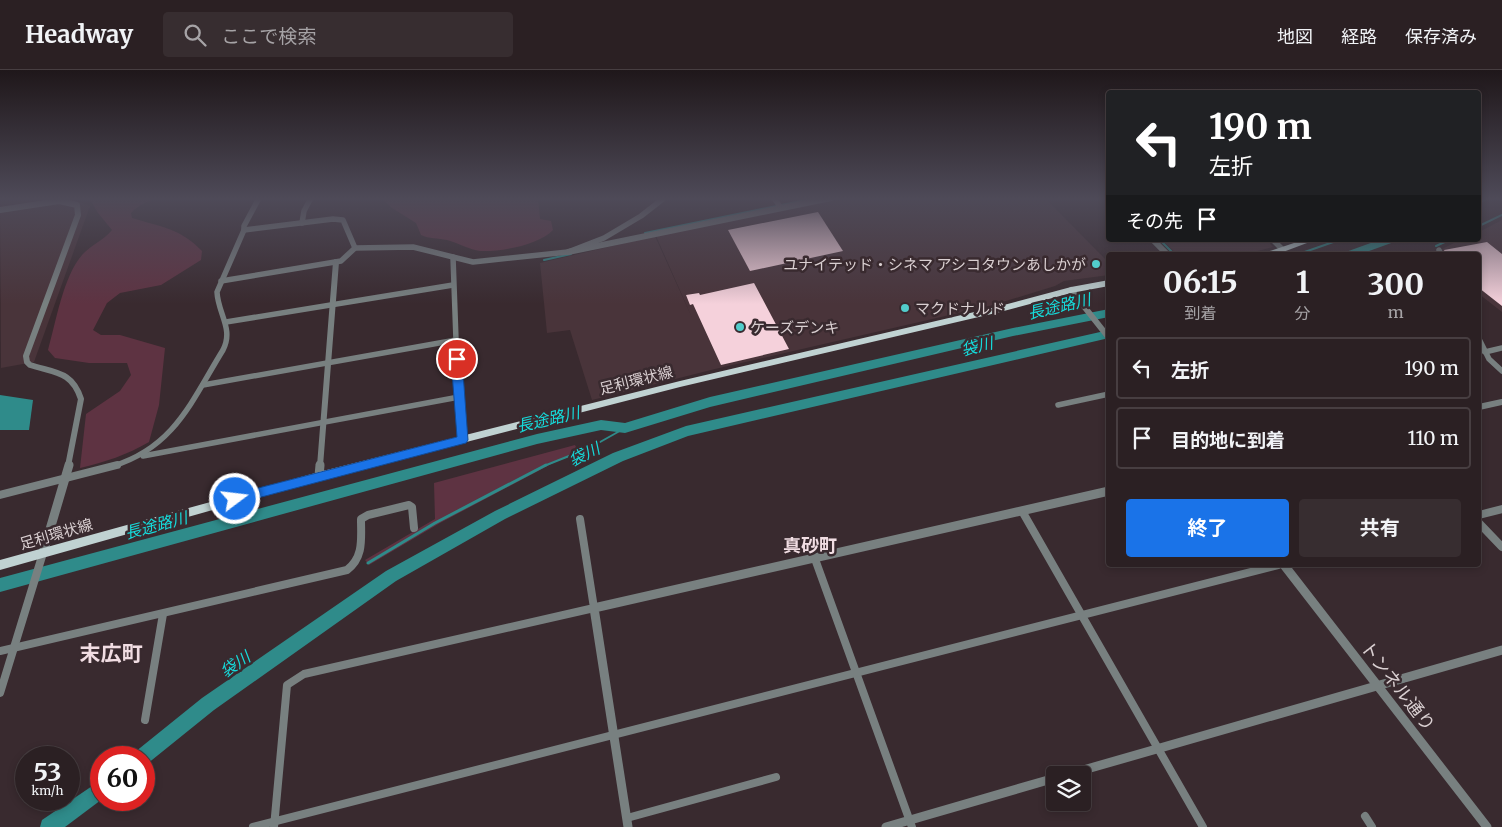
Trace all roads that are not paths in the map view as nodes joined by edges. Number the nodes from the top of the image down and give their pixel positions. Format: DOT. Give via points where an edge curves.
graph roads {
  1 [pos="71,233"];
  2 [pos="242,233"];
  3 [pos="349,233"];
  4 [pos="612,233"];
  5 [pos="658,233"];
  6 [pos="1154,242"];
  7 [pos="1275,242"];
  8 [pos="1305,242"];
  9 [pos="355,248"];
  10 [pos="1283,250"];
  11 [pos="568,252"];
  12 [pos="1165,252"];
  13 [pos="1277,252"];
  14 [pos="453,257"];
  15 [pos="336,262"];
  16 [pos="221,281"];
  17 [pos="1106,284"];
  18 [pos="453,285"];
  19 [pos="1071,290"];
  20 [pos="332,306"];
  21 [pos="226,322"];
  22 [pos="1106,334"];
  23 [pos="456,340"];
  24 [pos="1502,348"];
  25 [pos="1482,351"];
  26 [pos="328,362"];
  27 [pos="1502,371"];
  28 [pos="204,385"];
  29 [pos="1106,395"];
  30 [pos="459,397"];
  31 [pos="1502,402"];
  32 [pos="1058,405"];
  33 [pos="1481,407"];
  34 [pos="323,422"];
  35 [pos="462,440"];
  36 [pos="141,456"];
  37 [pos="319,476"];
  38 [pos="66,479"];
  39 [pos="1106,492"];
  40 [pos="0,495"];
  41 [pos="1502,509"];
  42 [pos="1022,511"];
  43 [pos="1481,514"];
  44 [pos="580,519"];
  45 [pos="1481,525"];
  46 [pos="414,528"];
  47 [pos="1502,547"];
  48 [pos="43,554"];
  49 [pos="815,558"];
  50 [pos="0,565"];
  51 [pos="1270,567"];
  52 [pos="1286,567"];
  53 [pos="594,608"];
  54 [pos="163,614"];
  55 [pos="1083,614"];
  56 [pos="14,648"];
  57 [pos="1502,650"];
  58 [pos="0,651"];
  59 [pos="856,673"];
  60 [pos="1377,685"];
  61 [pos="0,693"];
  62 [pos="145,720"];
  63 [pos="613,735"];
  64 [pos="1158,748"];
  65 [pos="1091,768"];
  66 [pos="776,777"];
  67 [pos="1046,781"];
  68 [pos="1365,816"];
  69 [pos="627,822"];
  70 [pos="274,824"];
  71 [pos="911,824"];
  72 [pos="254,827"];
  73 [pos="886,827"];
  74 [pos="1203,827"];
  75 [pos="1372,827"];
  76 [pos="1487,827"];
  1 -- 38 [label="street" via="26,356 30,365 62,374 78,386 81,399"];
  2 -- 16 [label="street"];
  3 -- 9 [label="street"];
  4 -- 11 [label="street"];
  5 -- 11 [label="street"];
  6 -- 12 [label="street"];
  7 -- 10 [label="street"];
  8 -- 10 [label="main road"];
  9 -- 14 [label="street" via="413,248"];
  9 -- 15 [label="street"];
  10 -- 13 [label="main road"];
  11 -- 14 [label="street" via="472,262"];
  14 -- 18 [label="street"];
  15 -- 16 [label="street"];
  15 -- 20 [label="street"];
  16 -- 21 [label="street" via="216,297"];
  17 -- 19 [label="main road, 足利環状線"];
  18 -- 20 [label="street"];
  18 -- 23 [label="street"];
  19 -- 22 [label="street"];
  19 -- 35 [label="main road, 足利環状線"];
  20 -- 21 [label="street"];
  20 -- 26 [label="street"];
  21 -- 28 [label="street" via="228,336"];
  23 -- 26 [label="street"];
  23 -- 30 [label="street"];
  24 -- 25 [label="street"];
  25 -- 27 [label="street"];
  26 -- 28 [label="street"];
  26 -- 34 [label="street"];
  28 -- 36 [label="street" via="188,412"];
  29 -- 32 [label="street"];
  30 -- 34 [label="street"];
  30 -- 35 [label="street"];
  31 -- 33 [label="street"];
  34 -- 36 [label="street"];
  34 -- 37 [label="street"];
  35 -- 37 [label="main road, 足利環状線"];
  36 -- 38 [label="street"];
  37 -- 48 [label="main road, 足利環状線"];
  38 -- 40 [label="street"];
  38 -- 48 [label="street"];
  39 -- 42 [label="street"];
  41 -- 43 [label="street"];
  42 -- 49 [label="street"];
  42 -- 55 [label="street"];
  44 -- 53 [label="street"];
  45 -- 47 [label="street"];
  46 -- 54 [label="street" via="409,504 368,515 361,519 360,558 347,570"];
  48 -- 50 [label="main road, 足利環状線"];
  48 -- 56 [label="street"];
  49 -- 53 [label="street"];
  49 -- 59 [label="street"];
  51 -- 55 [label="street"];
  52 -- 60 [label="street, トンネル通り"];
  53 -- 63 [label="street"];
  53 -- 70 [label="street" via="304,674 286,684"];
  54 -- 56 [label="street"];
  54 -- 62 [label="street"];
  55 -- 59 [label="street"];
  55 -- 64 [label="street"];
  56 -- 58 [label="street"];
  56 -- 61 [label="street"];
  57 -- 60 [label="street"];
  59 -- 63 [label="street"];
  59 -- 71 [label="street"];
  60 -- 64 [label="street"];
  60 -- 76 [label="street, トンネル通り"];
  63 -- 69 [label="street"];
  63 -- 70 [label="street"];
  64 -- 65 [label="street"];
  64 -- 74 [label="street"];
  66 -- 69 [label="street"];
  67 -- 71 [label="street"];
  68 -- 75 [label="street"];
  70 -- 72 [label="street"];
  71 -- 73 [label="street"];
}
